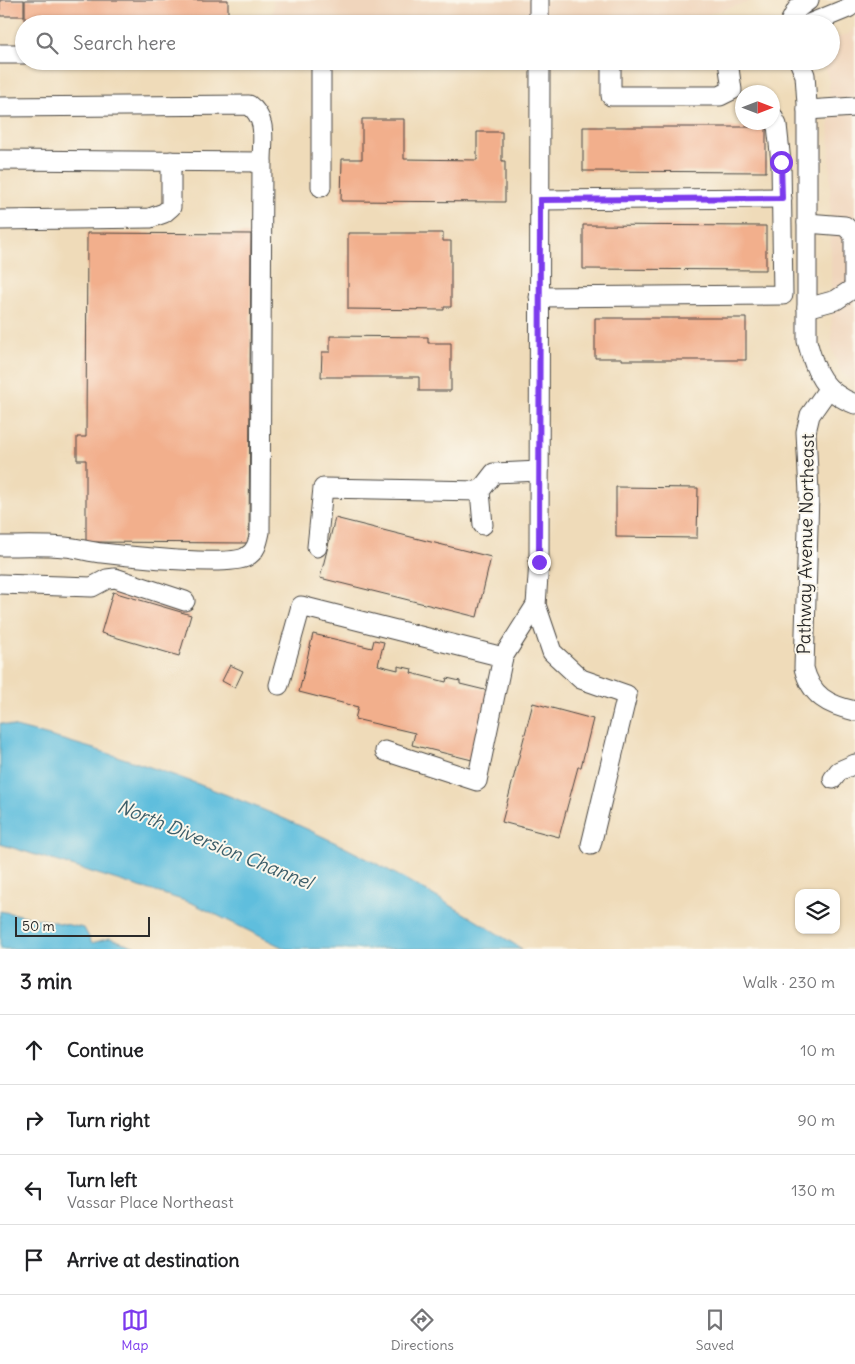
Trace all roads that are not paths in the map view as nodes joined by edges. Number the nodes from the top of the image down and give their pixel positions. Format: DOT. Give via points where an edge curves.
graph roads {
  1 [pos="539,0"];
  2 [pos="809,0"];
  3 [pos="855,3"];
  4 [pos="540,15"];
  5 [pos="795,15"];
  6 [pos="831,15"];
  7 [pos="0,54"];
  8 [pos="15,54"];
  9 [pos="321,70"];
  10 [pos="540,70"];
  11 [pos="611,70"];
  12 [pos="731,70"];
  13 [pos="803,70"];
  14 [pos="737,85"];
  15 [pos="735,92"];
  16 [pos="0,107"];
  17 [pos="855,107"];
  18 [pos="807,110"];
  19 [pos="778,130"];
  20 [pos="0,160"];
  21 [pos="170,161"];
  22 [pos="262,162"];
  23 [pos="322,187"];
  24 [pos="782,198"];
  25 [pos="540,200"];
  26 [pos="0,220"];
  27 [pos="807,223"];
  28 [pos="854,236"];
  29 [pos="540,297"];
  30 [pos="807,308"];
  31 [pos="829,388"];
  32 [pos="855,404"];
  33 [pos="539,470"];
  34 [pos="480,491"];
  35 [pos="482,526"];
  36 [pos="0,546"];
  37 [pos="317,546"];
  38 [pos="0,584"];
  39 [pos="185,601"];
  40 [pos="536,605"];
  41 [pos="503,657"];
  42 [pos="279,685"];
  43 [pos="855,711"];
  44 [pos="385,751"];
  45 [pos="855,764"];
  46 [pos="833,779"];
  47 [pos="591,845"];
  1 -- 4 [label="street"];
  2 -- 5 [label="street"];
  3 -- 6 [label="street"];
  7 -- 8 [label="street"];
  9 -- 23 [label="street"];
  10 -- 25 [label="street"];
  11 -- 15 [label="street" via="611,96 720,96"];
  12 -- 14 [label="street"];
  13 -- 18 [label="street"];
  16 -- 22 [label="street" via="249,105 258,111 263,122"];
  17 -- 18 [label="street"];
  18 -- 27 [label="street"];
  19 -- 24 [label="street"];
  20 -- 21 [label="street"];
  21 -- 22 [label="street"];
  21 -- 26 [label="street" via="170,207 150,218"];
  22 -- 36 [label="street" via="260,532 253,553 233,561 213,562 101,553 65,546"];
  24 -- 25 [label="street"];
  24 -- 29 [label="street" via="783,295"];
  25 -- 29 [label="street"];
  27 -- 28 [label="street" via="845,226"];
  27 -- 30 [label="street"];
  28 -- 30 [label="street" via="854,288 836,300"];
  29 -- 33 [label="street"];
  30 -- 31 [label="street" via="807,341 814,369"];
  31 -- 32 [label="street"];
  31 -- 43 [label="street, Pathway Avenue Northeast" via="810,415 806,432 808,493 804,668 815,693"];
  33 -- 34 [label="street" via="494,473"];
  33 -- 40 [label="street"];
  34 -- 35 [label="street"];
  34 -- 37 [label="street" via="323,488"];
  38 -- 39 [label="street" via="92,587 115,578"];
  40 -- 41 [label="street"];
  40 -- 47 [label="street" via="552,652 581,679 627,695"];
  41 -- 42 [label="street" via="301,606"];
  41 -- 44 [label="street" via="477,781"];
  45 -- 46 [label="street"];
}
